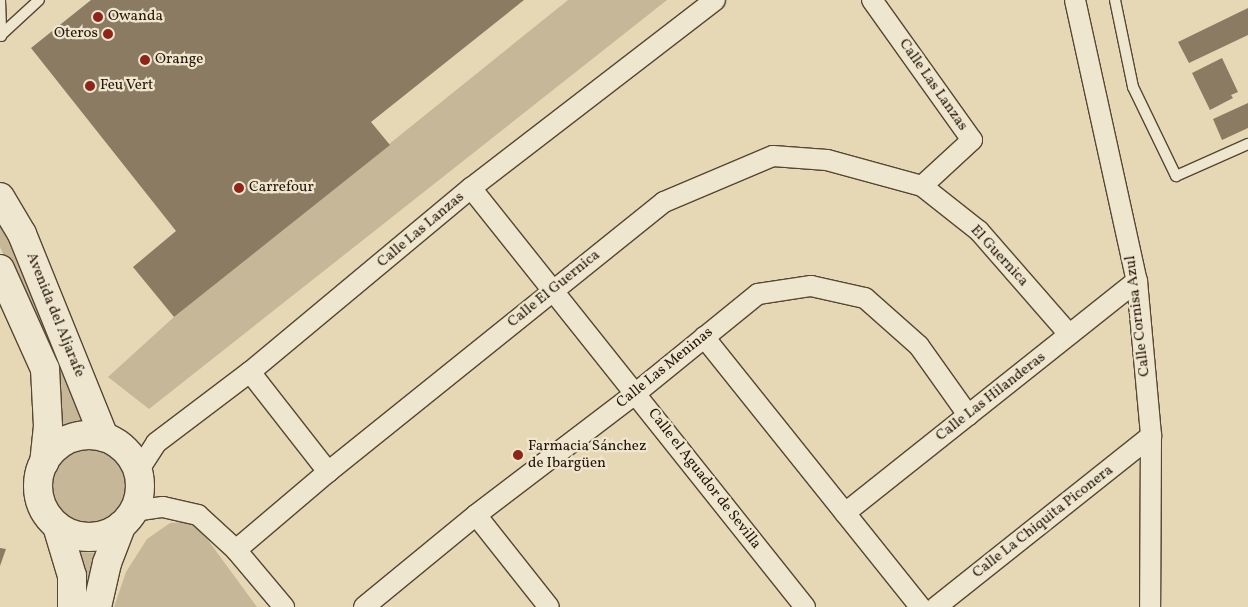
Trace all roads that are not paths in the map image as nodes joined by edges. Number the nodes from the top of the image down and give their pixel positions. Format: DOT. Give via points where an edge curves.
graph roads {
  1 [pos="0,0"];
  2 [pos="39,0"];
  3 [pos="715,0"];
  4 [pos="872,0"];
  5 [pos="1075,0"];
  6 [pos="1115,0"];
  7 [pos="1,35"];
  8 [pos="1248,144"];
  9 [pos="922,186"];
  10 [pos="472,188"];
  11 [pos="0,196"];
  12 [pos="0,269"];
  13 [pos="1137,280"];
  14 [pos="554,289"];
  15 [pos="1069,334"];
  16 [pos="704,337"];
  17 [pos="250,372"];
  18 [pos="636,393"];
  19 [pos="968,415"];
  20 [pos="1151,436"];
  21 [pos="104,437"];
  22 [pos="44,463"];
  23 [pos="138,471"];
  24 [pos="328,472"];
  25 [pos="845,513"];
  26 [pos="476,515"];
  27 [pos="128,519"];
  28 [pos="57,526"];
  29 [pos="236,550"];
  30 [pos="72,607"];
  31 [pos="97,607"];
  32 [pos="284,607"];
  33 [pos="364,607"];
  34 [pos="549,607"];
  35 [pos="805,607"];
  36 [pos="920,607"];
  37 [pos="936,607"];
  38 [pos="1150,607"];
  1 -- 7 [label="lane"];
  2 -- 7 [label="lane"];
  3 -- 10 [label="street, Calle Las Lanzas"];
  4 -- 9 [label="street, Calle Las Lanzas" via="972,140"];
  5 -- 13 [label="street, Calle Cornisa Azul"];
  6 -- 8 [label="lane" via="1132,87 1176,176"];
  9 -- 14 [label="street, Calle El Guernica" via="827,160 773,156 664,202"];
  9 -- 15 [label="street, El Guernica" via="979,230"];
  10 -- 14 [label="street, Calle el Aguador de Sevilla"];
  10 -- 17 [label="street, Calle Las Lanzas"];
  11 -- 21 [label="main road, Avenida del Aljarafe" via="22,234"];
  12 -- 22 [label="main road, Avenida del Aljarafe" via="45,369 48,426"];
  13 -- 15 [label="street, Calle Las Hilanderas"];
  13 -- 20 [label="street, Calle Cornisa Azul"];
  14 -- 18 [label="street, Calle el Aguador de Sevilla"];
  14 -- 24 [label="street, Calle El Guernica"];
  15 -- 19 [label="street, Calle Las Hilanderas"];
  16 -- 18 [label="street, Calle Las Meninas"];
  16 -- 19 [label="street, Calle Las Meninas" via="758,294 811,286 865,298 919,346"];
  16 -- 25 [label="street"];
  17 -- 23 [label="street, Calle Las Lanzas" via="156,443"];
  17 -- 24 [label="street"];
  18 -- 26 [label="street, Calle Las Meninas"];
  18 -- 35 [label="street, Calle el Aguador de Sevilla"];
  19 -- 25 [label="street, Calle Las Hilanderas"];
  20 -- 37 [label="street, Calle La Chiquita Piconera"];
  20 -- 38 [label="street, Calle Cornisa Azul"];
  21 -- 22 [label="main road" via="86,435 69,439 54,449"];
  21 -- 23 [label="main road" via="119,444 131,456"];
  22 -- 28 [label="main road" via="38,480 39,497"];
  23 -- 27 [label="main road" via="141,485"];
  24 -- 29 [label="street, Calle El Guernica"];
  25 -- 36 [label="street"];
  26 -- 33 [label="street, Calle Las Meninas"];
  26 -- 34 [label="street"];
  27 -- 28 [label="main road" via="106,535 89,538 72,535"];
  27 -- 29 [label="street" via="163,507 198,515"];
  27 -- 31 [label="main road" via="107,563"];
  28 -- 30 [label="main road" via="72,576"];
  29 -- 32 [label="street"];
}
